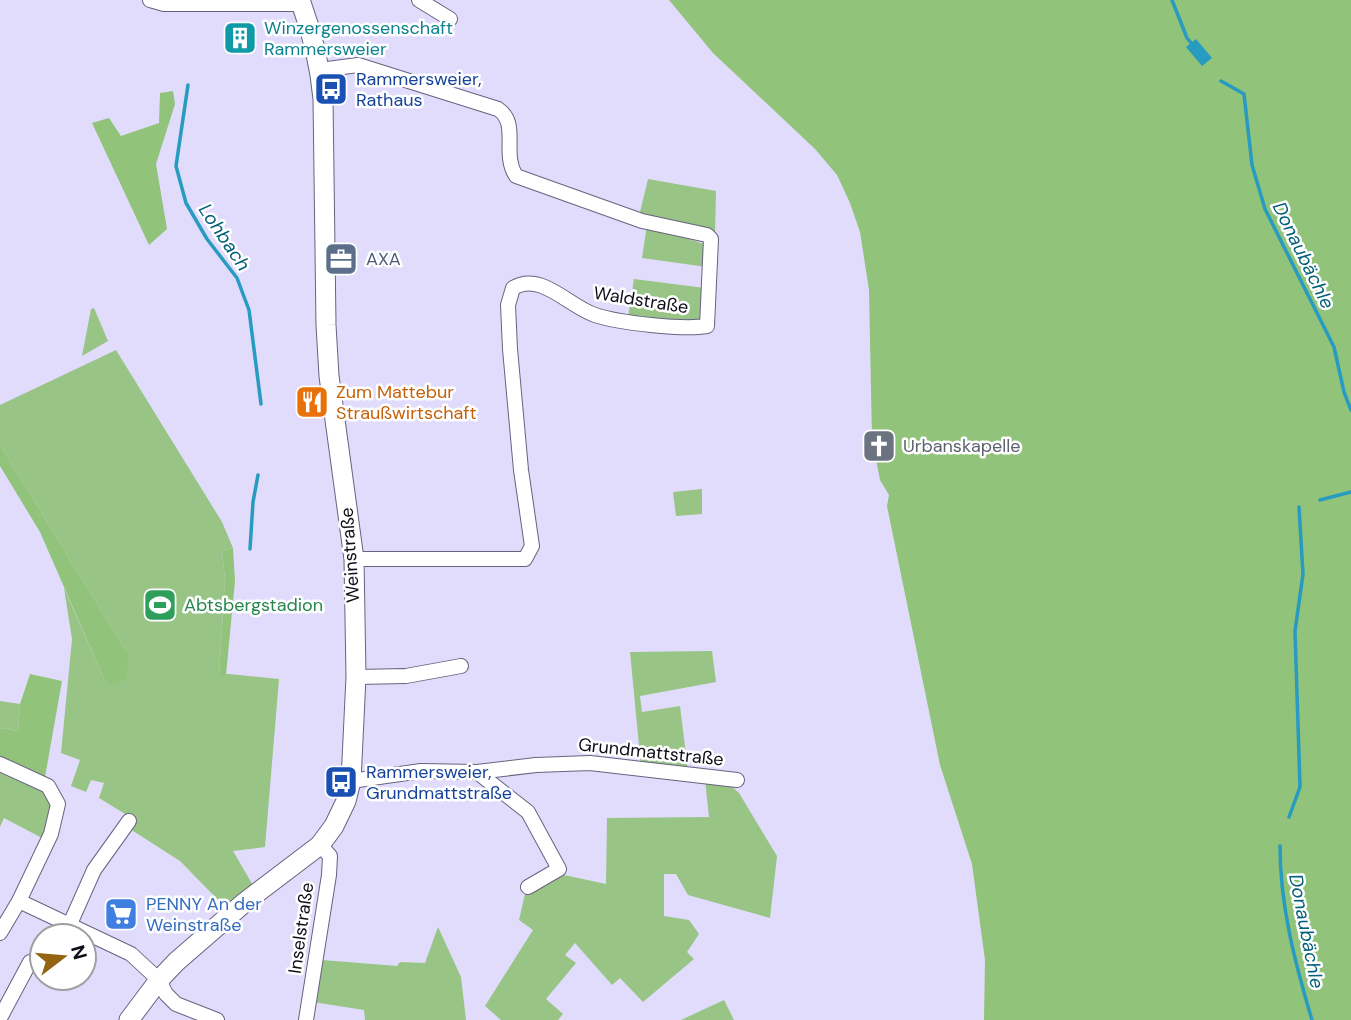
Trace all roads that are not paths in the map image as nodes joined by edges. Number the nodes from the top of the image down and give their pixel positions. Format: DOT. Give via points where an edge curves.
graph roads {
  1 [pos="150,0"];
  2 [pos="419,0"];
  3 [pos="301,2"];
  4 [pos="450,19"];
  5 [pos="320,70"];
  6 [pos="354,559"];
  7 [pos="461,666"];
  8 [pos="356,677"];
  9 [pos="0,764"];
  10 [pos="477,772"];
  11 [pos="351,780"];
  12 [pos="737,780"];
  13 [pos="129,821"];
  14 [pos="320,845"];
  15 [pos="528,887"];
  16 [pos="19,901"];
  17 [pos="66,922"];
  18 [pos="71,922"];
  19 [pos="0,933"];
  20 [pos="98,939"];
  21 [pos="28,966"];
  22 [pos="159,981"];
  23 [pos="0,1018"];
  24 [pos="129,1020"];
  25 [pos="217,1020"];
  26 [pos="306,1020"];
  1 -- 3 [label="street" via="164,4"];
  2 -- 4 [label="street"];
  3 -- 5 [label="street, Weinstraße"];
  5 -- 6 [label="street, Weinstraße" via="326,325"];
  5 -- 6 [label="street, Waldstraße" via="358,65 498,109 509,127 508,165 516,176 642,221 711,239 707,326 656,325 596,316 536,284 523,282 513,288 508,305 510,349 532,546 525,559"];
  6 -- 8 [label="street, Weinstraße"];
  7 -- 8 [label="street" via="406,676"];
  8 -- 11 [label="street, Weinstraße"];
  9 -- 16 [label="street" via="48,786 58,804 51,834"];
  10 -- 11 [label="street, Grundmattstraße" via="421,771"];
  10 -- 12 [label="street, Grundmattstraße" via="590,763"];
  10 -- 15 [label="street" via="528,812 559,869"];
  11 -- 14 [label="street, Weinstraße" via="346,801"];
  13 -- 18 [label="street" via="94,870"];
  14 -- 22 [label="street, Weinstraße" via="245,902"];
  14 -- 26 [label="street, Inselstraße" via="330,856 329,875"];
  16 -- 17 [label="street"];
  16 -- 19 [label="street"];
  20 -- 22 [label="street" via="131,954"];
  21 -- 23 [label="street"];
  22 -- 24 [label="street, Weinstraße"];
  22 -- 25 [label="street" via="176,1004"];
}
